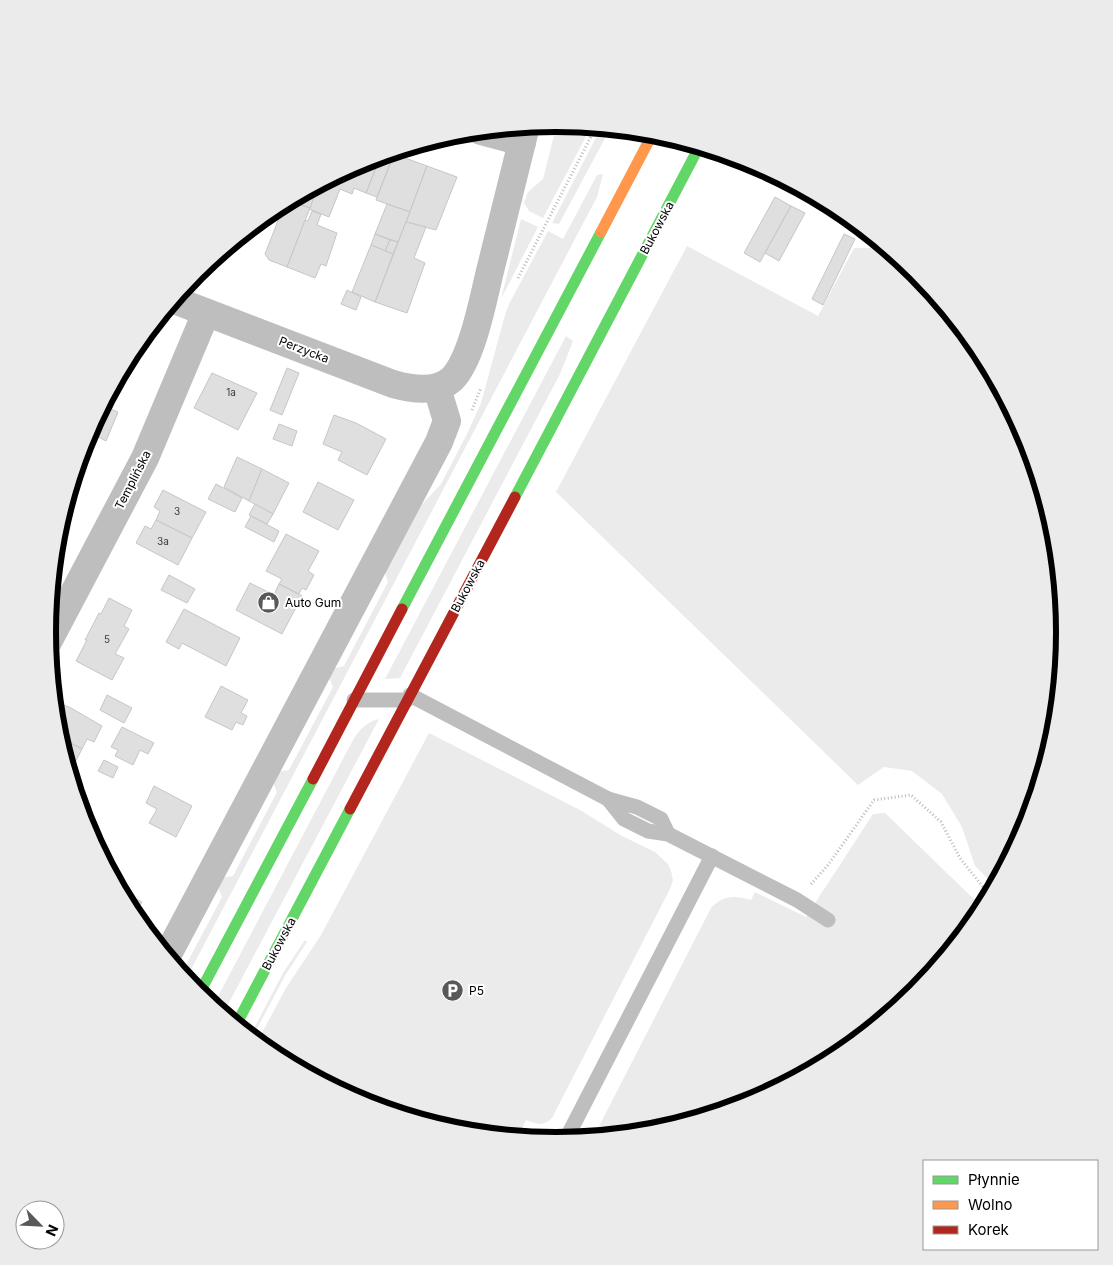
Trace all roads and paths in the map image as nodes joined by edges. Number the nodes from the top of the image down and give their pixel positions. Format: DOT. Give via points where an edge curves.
graph roads {
  1 [pos="524,134"];
  2 [pos="649,141"];
  3 [pos="697,152"];
  4 [pos="180,303"];
  5 [pos="206,313"];
  6 [pos="436,388"];
  7 [pos="56,626"];
  8 [pos="409,698"];
  9 [pos="354,700"];
  10 [pos="712,856"];
  11 [pos="985,890"];
  12 [pos="798,900"];
  13 [pos="828,920"];
  14 [pos="170,950"];
  15 [pos="203,986"];
  16 [pos="239,1019"];
  17 [pos="570,1133"];
  1 -- 6 [label="street" via="467,355 452,379"];
  2 -- 9 [label="main road"];
  3 -- 8 [label="main road, Bukowska"];
  4 -- 5 [label="street, Perzycka"];
  5 -- 6 [label="street, Perzycka" via="393,384 409,388"];
  5 -- 7 [label="street, Templińska" via="145,458"];
  6 -- 14 [label="street" via="447,421 439,442"];
  8 -- 9 [label="lane"];
  8 -- 10 [label="lane" via="608,799 624,819 648,831 668,834"];
  8 -- 16 [label="main road, Bukowska"];
  9 -- 15 [label="main road"];
  10 -- 12 [label="lane"];
  10 -- 17 [label="lane"];
  11 -- 12 [label="path" via="960,858 942,822 911,795 874,800 828,865"];
  12 -- 13 [label="lane"];
}
